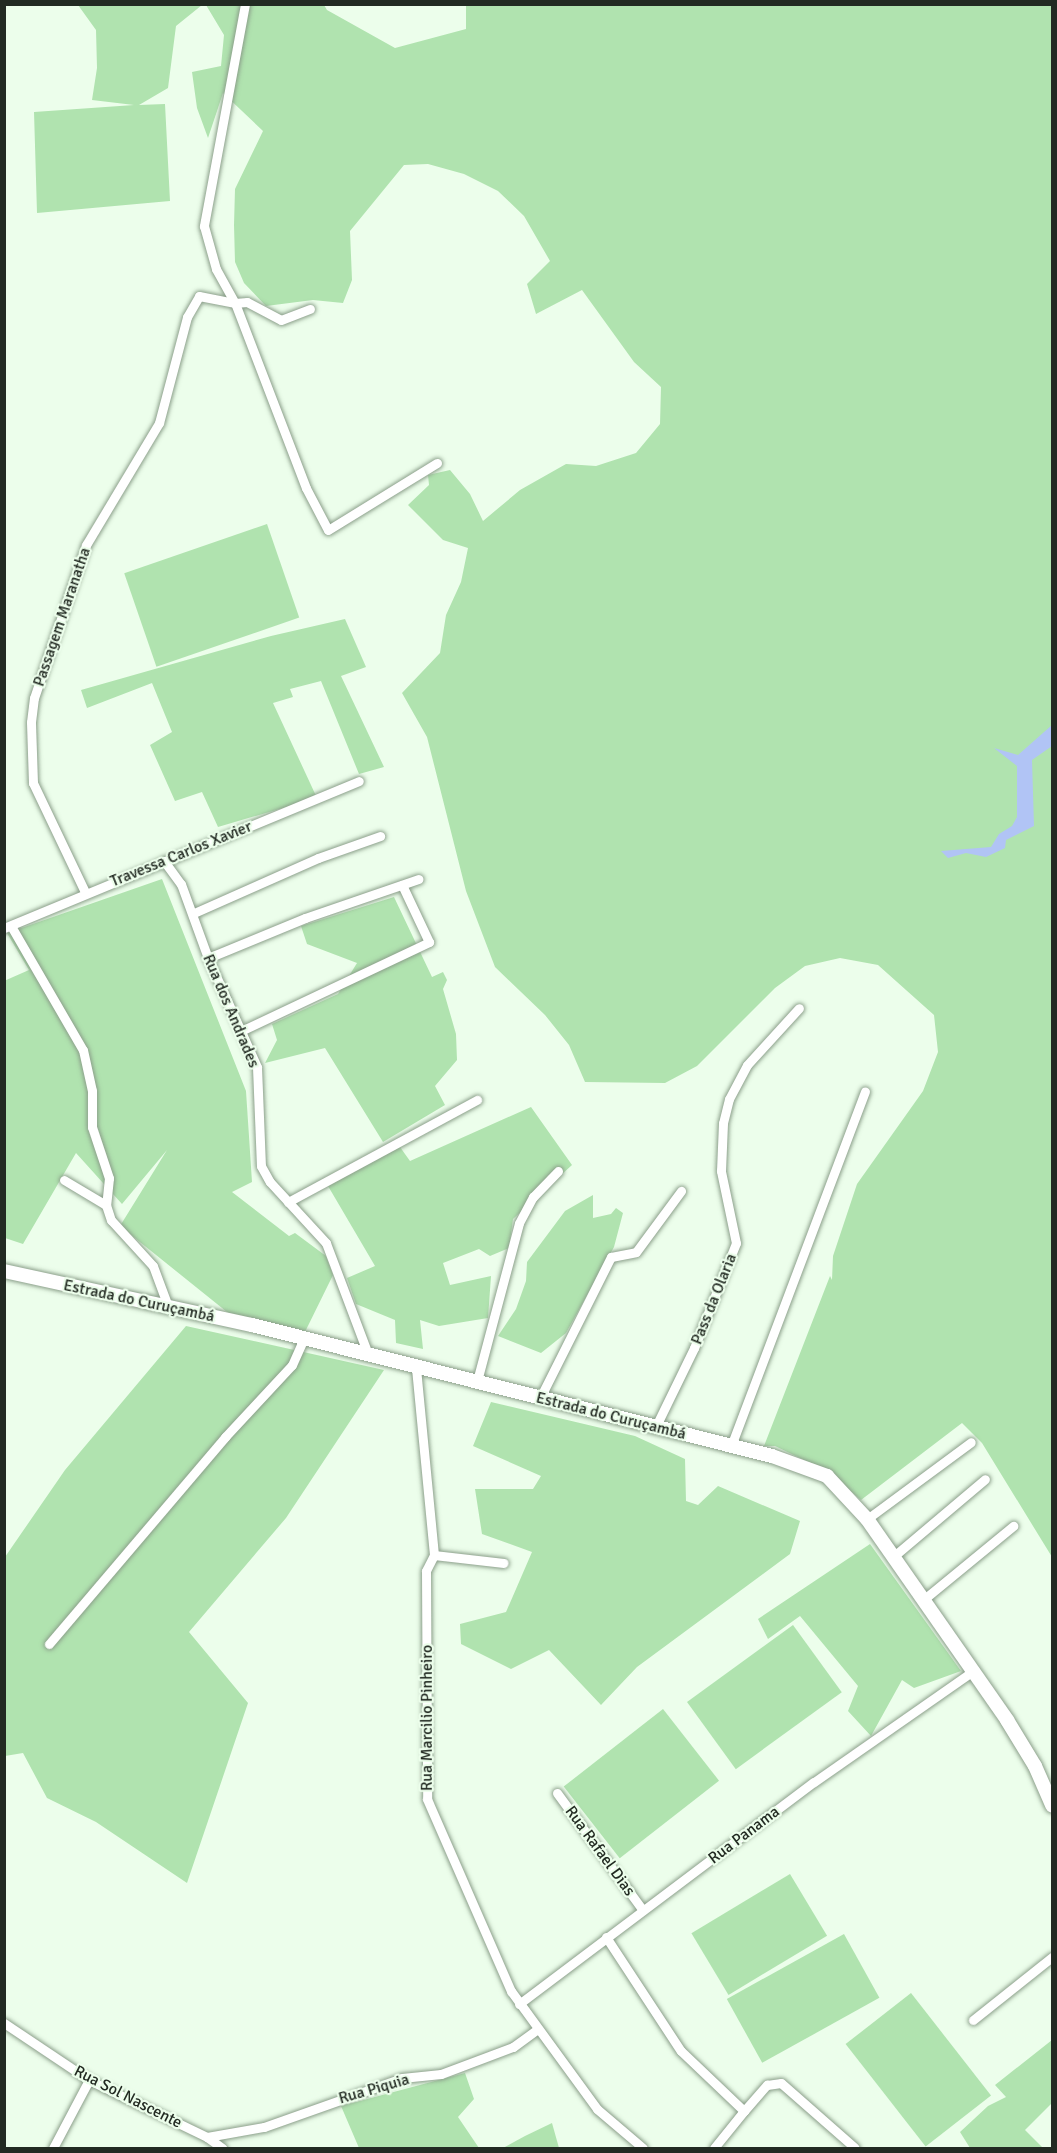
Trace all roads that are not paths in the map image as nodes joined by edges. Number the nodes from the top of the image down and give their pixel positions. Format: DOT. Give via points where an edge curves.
graph roads {
  1 [pos="246,4"];
  2 [pos="235,303"];
  3 [pos="310,309"];
  4 [pos="437,463"];
  5 [pos="358,781"];
  6 [pos="380,836"];
  7 [pos="164,861"];
  8 [pos="418,879"];
  9 [pos="402,885"];
  10 [pos="85,892"];
  11 [pos="194,913"];
  12 [pos="8,927"];
  13 [pos="208,958"];
  14 [pos="799,1008"];
  15 [pos="243,1030"];
  16 [pos="865,1092"];
  17 [pos="477,1100"];
  18 [pos="558,1171"];
  19 [pos="63,1180"];
  20 [pos="681,1191"];
  21 [pos="288,1202"];
  22 [pos="106,1205"];
  23 [pos="4,1271"];
  24 [pos="169,1309"];
  25 [pos="303,1340"];
  26 [pos="368,1354"];
  27 [pos="416,1368"];
  28 [pos="477,1382"];
  29 [pos="540,1398"];
  30 [pos="655,1428"];
  31 [pos="971,1442"];
  32 [pos="731,1446"];
  33 [pos="985,1479"];
  34 [pos="867,1519"];
  35 [pos="1013,1526"];
  36 [pos="434,1555"];
  37 [pos="894,1556"];
  38 [pos="504,1563"];
  39 [pos="923,1600"];
  40 [pos="49,1644"];
  41 [pos="973,1671"];
  42 [pos="557,1793"];
  43 [pos="1053,1805"];
  44 [pos="642,1909"];
  45 [pos="606,1937"];
  46 [pos="1053,1957"];
  47 [pos="519,2004"];
  48 [pos="973,2020"];
  49 [pos="4,2023"];
  50 [pos="536,2030"];
  51 [pos="89,2080"];
  52 [pos="744,2111"];
  53 [pos="207,2137"];
  54 [pos="53,2148"];
  55 [pos="222,2148"];
  56 [pos="643,2148"];
  57 [pos="714,2148"];
  58 [pos="855,2148"];
  1 -- 2 [label="street" via="204,226 216,269"];
  2 -- 3 [label="street" via="247,302 282,320"];
  2 -- 4 [label="street" via="306,488 328,530"];
  2 -- 10 [label="street, Passagem Maranatha" via="199,296 187,317 159,423 86,545 34,698 33,783"];
  5 -- 7 [label="street, Travessa Carlos Xavier"];
  6 -- 11 [label="street" via="318,858"];
  7 -- 10 [label="street, Travessa Carlos Xavier"];
  7 -- 11 [label="street, Rua dos Andrades" via="181,884"];
  8 -- 9 [label="street"];
  9 -- 13 [label="street" via="305,918"];
  9 -- 15 [label="street" via="429,942"];
  10 -- 12 [label="street, Travessa Carlos Xavier"];
  11 -- 13 [label="street, Rua dos Andrades"];
  12 -- 22 [label="street" via="83,1050 92,1091 92,1127 109,1178"];
  13 -- 15 [label="street, Rua dos Andrades"];
  14 -- 30 [label="street, Pass da Olaria" via="747,1065 729,1099 723,1123 721,1172 736,1243 694,1348"];
  15 -- 21 [label="street, Rua dos Andrades" via="256,1066 261,1166"];
  16 -- 32 [label="street"];
  17 -- 21 [label="street"];
  18 -- 28 [label="street" via="533,1197 519,1224"];
  19 -- 22 [label="street"];
  20 -- 29 [label="street" via="636,1252 611,1257"];
  21 -- 26 [label="street, Rua dos Andrades" via="326,1244"];
  22 -- 24 [label="street" via="117,1230 153,1266"];
  23 -- 24 [label="street, Estrada do Curuçambá"];
  24 -- 25 [label="street, Estrada do Curuçambá" via="252,1325"];
  25 -- 26 [label="street, Estrada do Curuçambá"];
  25 -- 40 [label="street" via="292,1365 225,1437"];
  26 -- 27 [label="street, Estrada do Curuçambá"];
  27 -- 28 [label="street, Estrada do Curuçambá"];
  27 -- 36 [label="street, Rua Marcilio Pinheiro"];
  28 -- 29 [label="street, Estrada do Curuçambá"];
  29 -- 30 [label="street, Estrada do Curuçambá"];
  30 -- 32 [label="street, Estrada do Curuçambá"];
  31 -- 34 [label="street"];
  32 -- 34 [label="street, Estrada do Curuçambá" via="827,1476"];
  33 -- 37 [label="street"];
  34 -- 37 [label="street, Estrada do Curuçambá"];
  35 -- 39 [label="street"];
  36 -- 38 [label="street"];
  36 -- 47 [label="street, Rua Marcilio Pinheiro" via="426,1571 427,1799"];
  37 -- 39 [label="street, Estrada do Curuçambá"];
  39 -- 41 [label="street, Estrada do Curuçambá"];
  41 -- 43 [label="street, Estrada do Curuçambá" via="1035,1766"];
  41 -- 44 [label="street, Rua Panama"];
  42 -- 44 [label="street, Rua Rafael Dias"];
  44 -- 45 [label="street, Rua Panama"];
  45 -- 47 [label="street, Rua Panama"];
  45 -- 52 [label="street" via="681,2051"];
  46 -- 48 [label="street"];
  47 -- 50 [label="street, Rua Marcilio Pinheiro"];
  49 -- 51 [label="street, Rua Sol Nascente"];
  50 -- 53 [label="street, Rua Piquia" via="513,2047 441,2074 402,2078 264,2127"];
  50 -- 56 [label="street, Rua Marcilio Pinheiro" via="607,2120"];
  51 -- 53 [label="street, Rua Sol Nascente"];
  51 -- 54 [label="street"];
  52 -- 57 [label="street"];
  52 -- 58 [label="street" via="767,2085 781,2083"];
  53 -- 55 [label="street, Rua Sol Nascente"];
}
